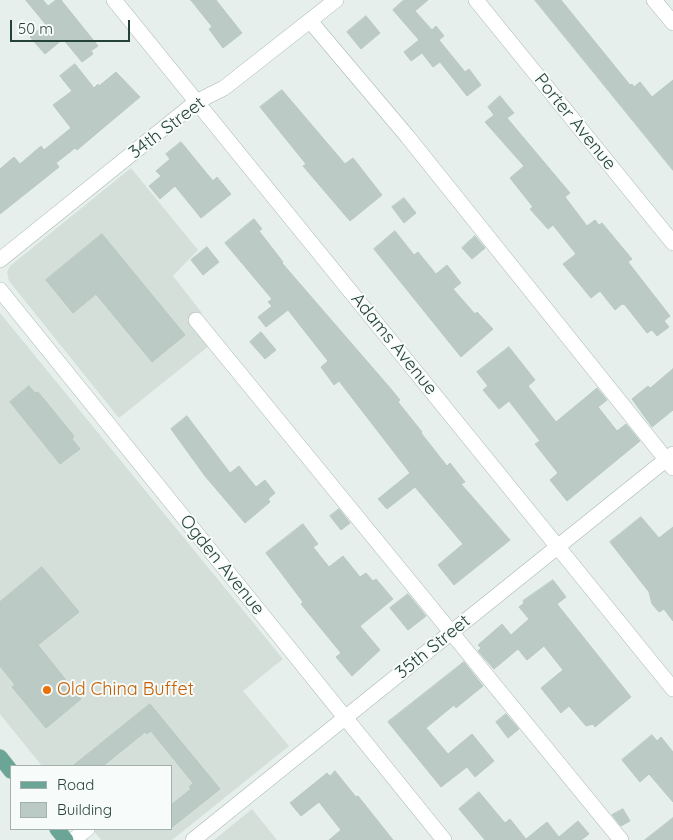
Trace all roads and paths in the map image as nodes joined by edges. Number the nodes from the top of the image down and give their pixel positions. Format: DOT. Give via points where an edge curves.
graph roads {
  1 [pos="114,0"];
  2 [pos="336,0"];
  3 [pos="476,0"];
  4 [pos="654,0"];
  5 [pos="310,21"];
  6 [pos="673,22"];
  7 [pos="196,102"];
  8 [pos="673,243"];
  9 [pos="0,260"];
  10 [pos="0,290"];
  11 [pos="196,320"];
  12 [pos="671,460"];
  13 [pos="558,546"];
  14 [pos="452,631"];
  15 [pos="673,689"];
  16 [pos="345,718"];
  17 [pos="0,757"];
  18 [pos="10,771"];
  19 [pos="58,830"];
  20 [pos="86,830"];
  21 [pos="66,840"];
  22 [pos="73,840"];
  23 [pos="193,840"];
  24 [pos="444,840"];
  25 [pos="621,840"];
  1 -- 7 [label="street, Adams Avenue"];
  2 -- 5 [label="street, 34th Street"];
  3 -- 8 [label="street, Porter Avenue"];
  4 -- 6 [label="street"];
  5 -- 7 [label="street, 34th Street" via="224,88"];
  5 -- 12 [label="street"];
  7 -- 9 [label="street, 34th Street"];
  7 -- 13 [label="street, Adams Avenue"];
  10 -- 16 [label="street, Ogden Avenue"];
  11 -- 14 [label="street"];
  12 -- 13 [label="street, 35th Street"];
  13 -- 14 [label="street, 35th Street"];
  13 -- 15 [label="street, Adams Avenue"];
  14 -- 16 [label="street, 35th Street"];
  14 -- 25 [label="street"];
  16 -- 23 [label="street, 35th Street"];
  16 -- 24 [label="street, Ogden Avenue"];
  17 -- 18 [label="main road"];
  19 -- 21 [label="main road"];
  20 -- 22 [label="street"];
}
